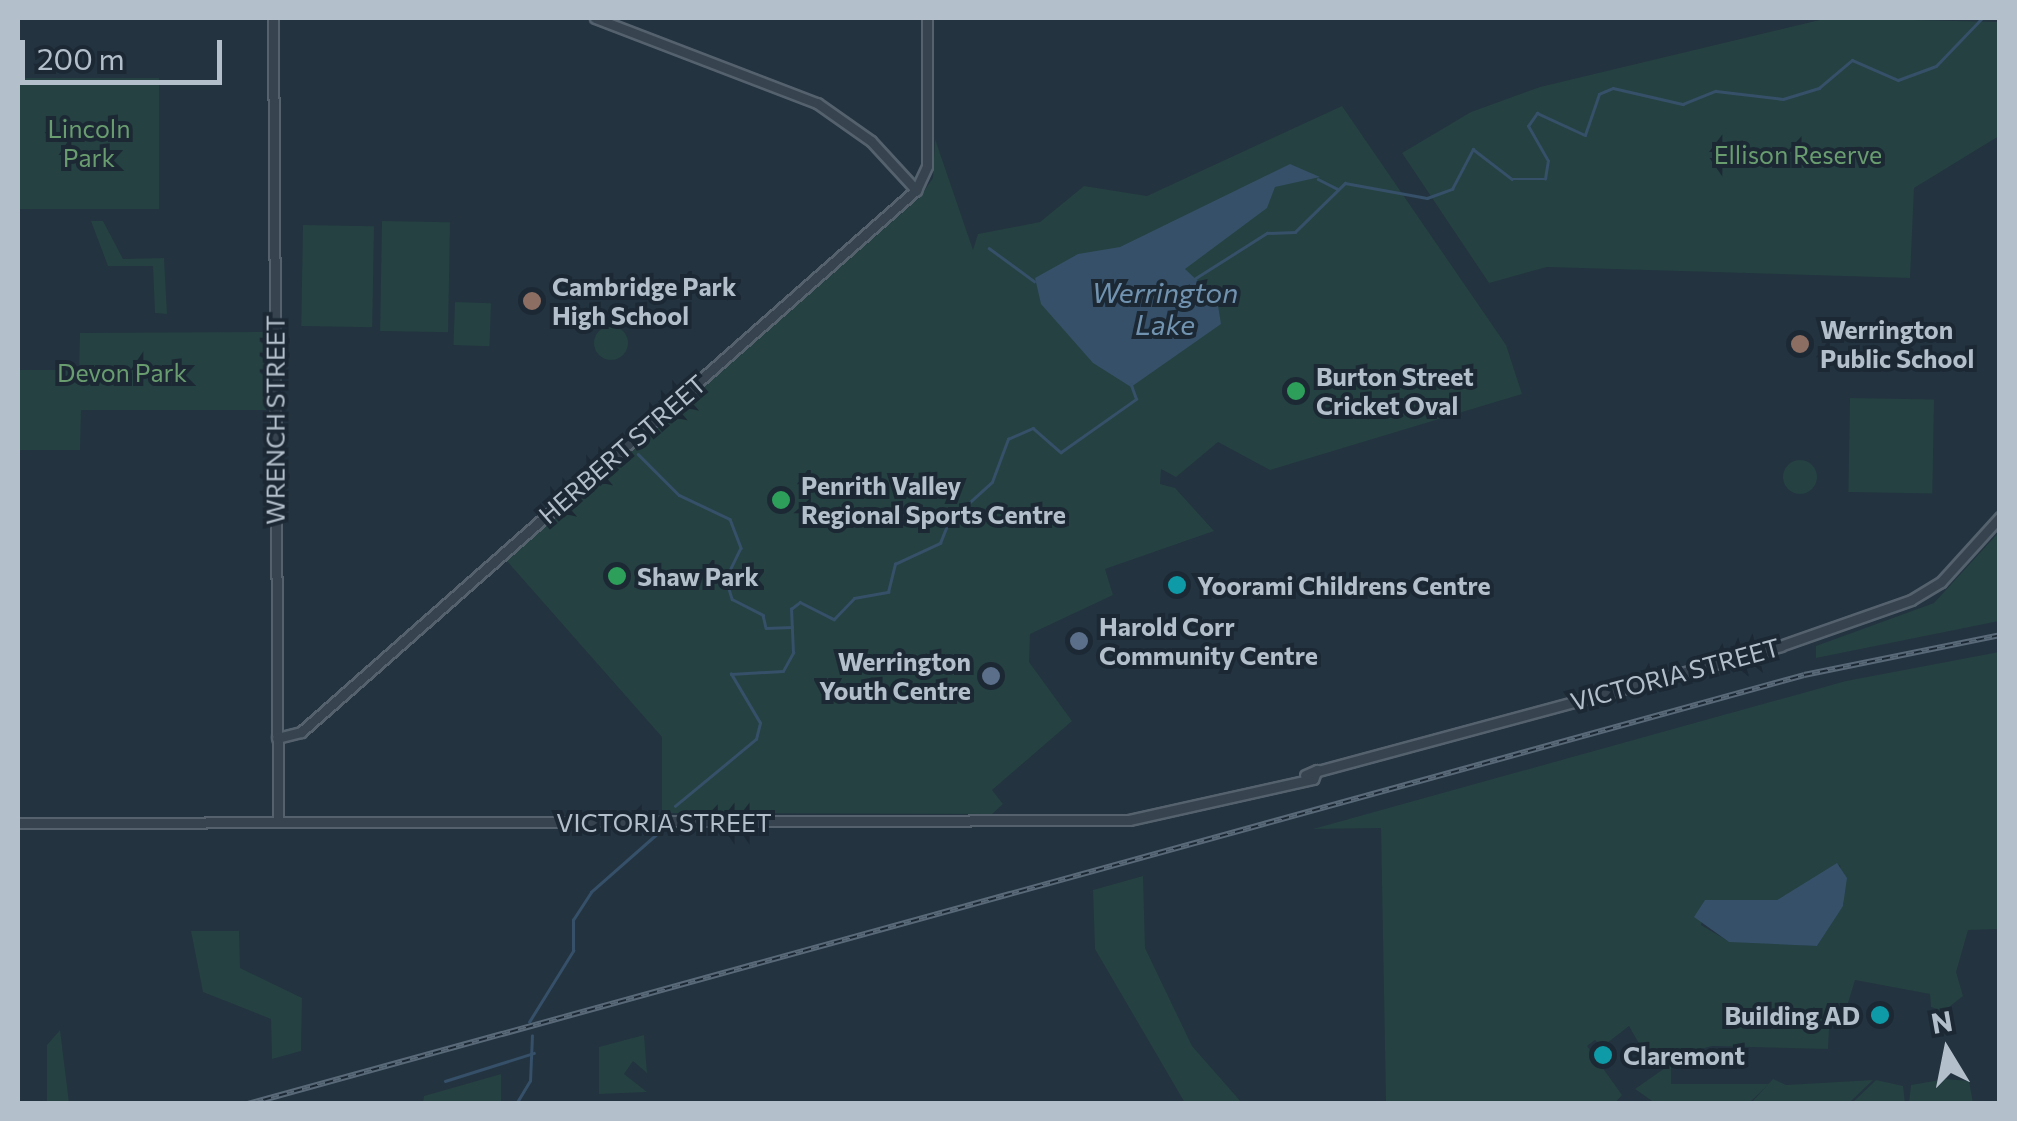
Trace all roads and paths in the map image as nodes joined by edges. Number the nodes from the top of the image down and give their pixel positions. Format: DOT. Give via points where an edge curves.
graph roads {
  1 [pos="273,18"];
  2 [pos="595,18"];
  3 [pos="926,18"];
  4 [pos="916,190"];
  5 [pos="2000,516"];
  6 [pos="278,738"];
  7 [pos="278,822"];
  8 [pos="18,823"];
  1 -- 6 [label="street, WRENCH STREET"];
  2 -- 4 [label="street" via="817,103 872,142"];
  3 -- 4 [label="street" via="928,133"];
  4 -- 6 [label="street, HERBERT STREET" via="298,735"];
  5 -- 7 [label="street, VICTORIA STREET" via="1942,582 1911,600 1780,646 1129,820"];
  6 -- 7 [label="street, WRENCH STREET"];
  7 -- 8 [label="street, VICTORIA STREET"];
}
